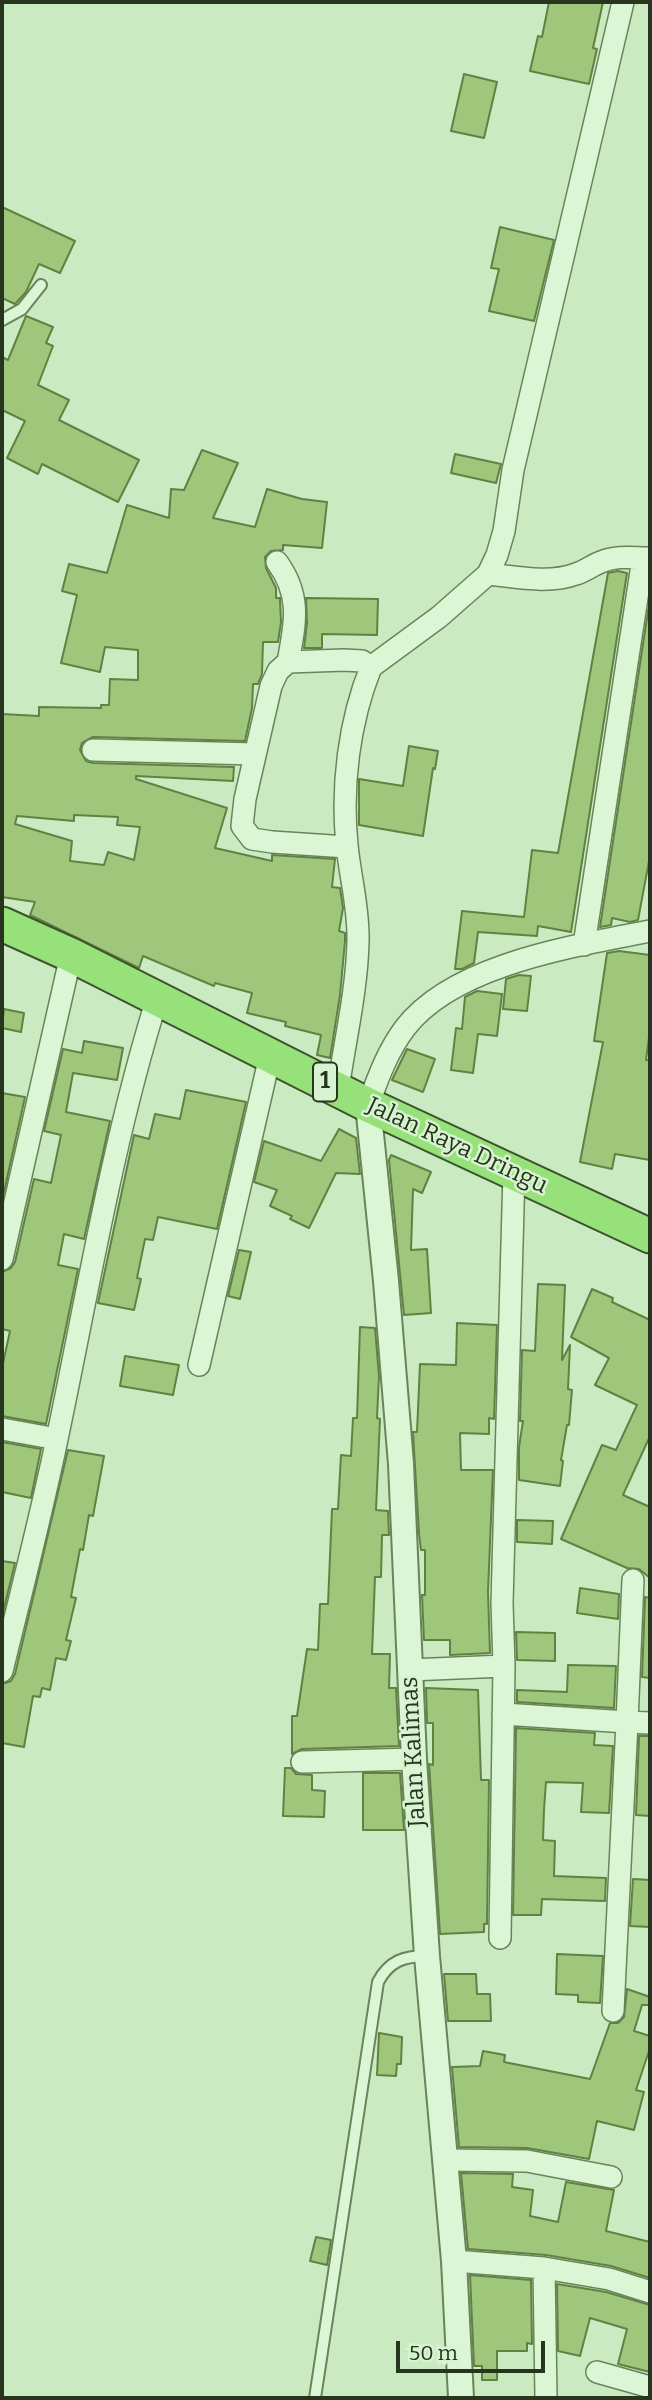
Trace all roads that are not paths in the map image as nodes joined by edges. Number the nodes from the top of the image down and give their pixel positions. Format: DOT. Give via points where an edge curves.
graph roads {
  1 [pos="623,2"];
  2 [pos="41,285"];
  3 [pos="2,320"];
  4 [pos="647,558"];
  5 [pos="277,562"];
  6 [pos="488,574"];
  7 [pos="288,663"];
  8 [pos="371,667"];
  9 [pos="93,750"];
  10 [pos="254,754"];
  11 [pos="347,846"];
  12 [pos="2,924"];
  13 [pos="650,928"];
  14 [pos="584,945"];
  15 [pos="71,956"];
  16 [pos="157,999"];
  17 [pos="270,1056"];
  18 [pos="338,1089"];
  19 [pos="368,1105"];
  20 [pos="514,1172"];
  21 [pos="650,1236"];
  22 [pos="2,1259"];
  23 [pos="199,1365"];
  24 [pos="2,1429"];
  25 [pos="57,1439"];
  26 [pos="633,1580"];
  27 [pos="503,1666"];
  28 [pos="410,1670"];
  29 [pos="2,1671"];
  30 [pos="503,1714"];
  31 [pos="627,1722"];
  32 [pos="650,1723"];
  33 [pos="414,1759"];
  34 [pos="302,1762"];
  35 [pos="500,1938"];
  36 [pos="419,1956"];
  37 [pos="613,2011"];
  38 [pos="447,2160"];
  39 [pos="611,2177"];
  40 [pos="454,2261"];
  41 [pos="544,2268"];
  42 [pos="650,2292"];
  43 [pos="597,2372"];
  44 [pos="650,2387"];
  45 [pos="314,2398"];
  46 [pos="461,2398"];
  47 [pos="546,2398"];
  1 -- 6 [label="street" via="513,470 504,531"];
  2 -- 3 [label="lane" via="22,309"];
  4 -- 6 [label="street" via="623,556 555,579"];
  4 -- 14 [label="street"];
  5 -- 7 [label="street" via="290,581 295,604"];
  6 -- 8 [label="street"];
  7 -- 8 [label="street" via="344,660 362,661"];
  7 -- 10 [label="street" via="271,686"];
  8 -- 11 [label="street" via="354,722 347,772"];
  9 -- 10 [label="street"];
  10 -- 11 [label="street" via="242,826 252,839"];
  11 -- 18 [label="street" via="358,940"];
  12 -- 15 [label="highway, Jalan Raya Dringu / 1"];
  13 -- 14 [label="street"];
  14 -- 19 [label="street" via="494,970 446,991 406,1026 382,1065"];
  15 -- 16 [label="highway, Jalan Raya Dringu / 1"];
  15 -- 22 [label="street"];
  16 -- 17 [label="highway, Jalan Raya Dringu / 1"];
  16 -- 25 [label="street" via="94,1244"];
  17 -- 18 [label="highway, Jalan Raya Dringu / 1"];
  17 -- 23 [label="street"];
  18 -- 19 [label="highway, Jalan Raya Dringu / 1"];
  19 -- 20 [label="highway, Jalan Raya Dringu / 1"];
  19 -- 28 [label="street, Jalan Kalimas" via="401,1464"];
  20 -- 21 [label="highway, Jalan Raya Dringu / 1"];
  20 -- 27 [label="street"];
  24 -- 25 [label="street"];
  25 -- 29 [label="street"];
  26 -- 31 [label="street"];
  27 -- 28 [label="street"];
  27 -- 30 [label="street"];
  28 -- 33 [label="street, Jalan Kalimas"];
  30 -- 31 [label="street"];
  30 -- 35 [label="street"];
  31 -- 32 [label="street"];
  31 -- 37 [label="street"];
  33 -- 34 [label="street"];
  33 -- 36 [label="street, Jalan Kalimas"];
  36 -- 38 [label="street, Jalan Kalimas"];
  36 -- 45 [label="lane" via="397,1960 384,1969 377,1982"];
  38 -- 39 [label="street" via="527,2161"];
  38 -- 40 [label="street, Jalan Kalimas"];
  40 -- 41 [label="street"];
  40 -- 46 [label="street, Jalan Kalimas"];
  41 -- 42 [label="street" via="609,2279"];
  41 -- 47 [label="street"];
  43 -- 44 [label="street"];
}
